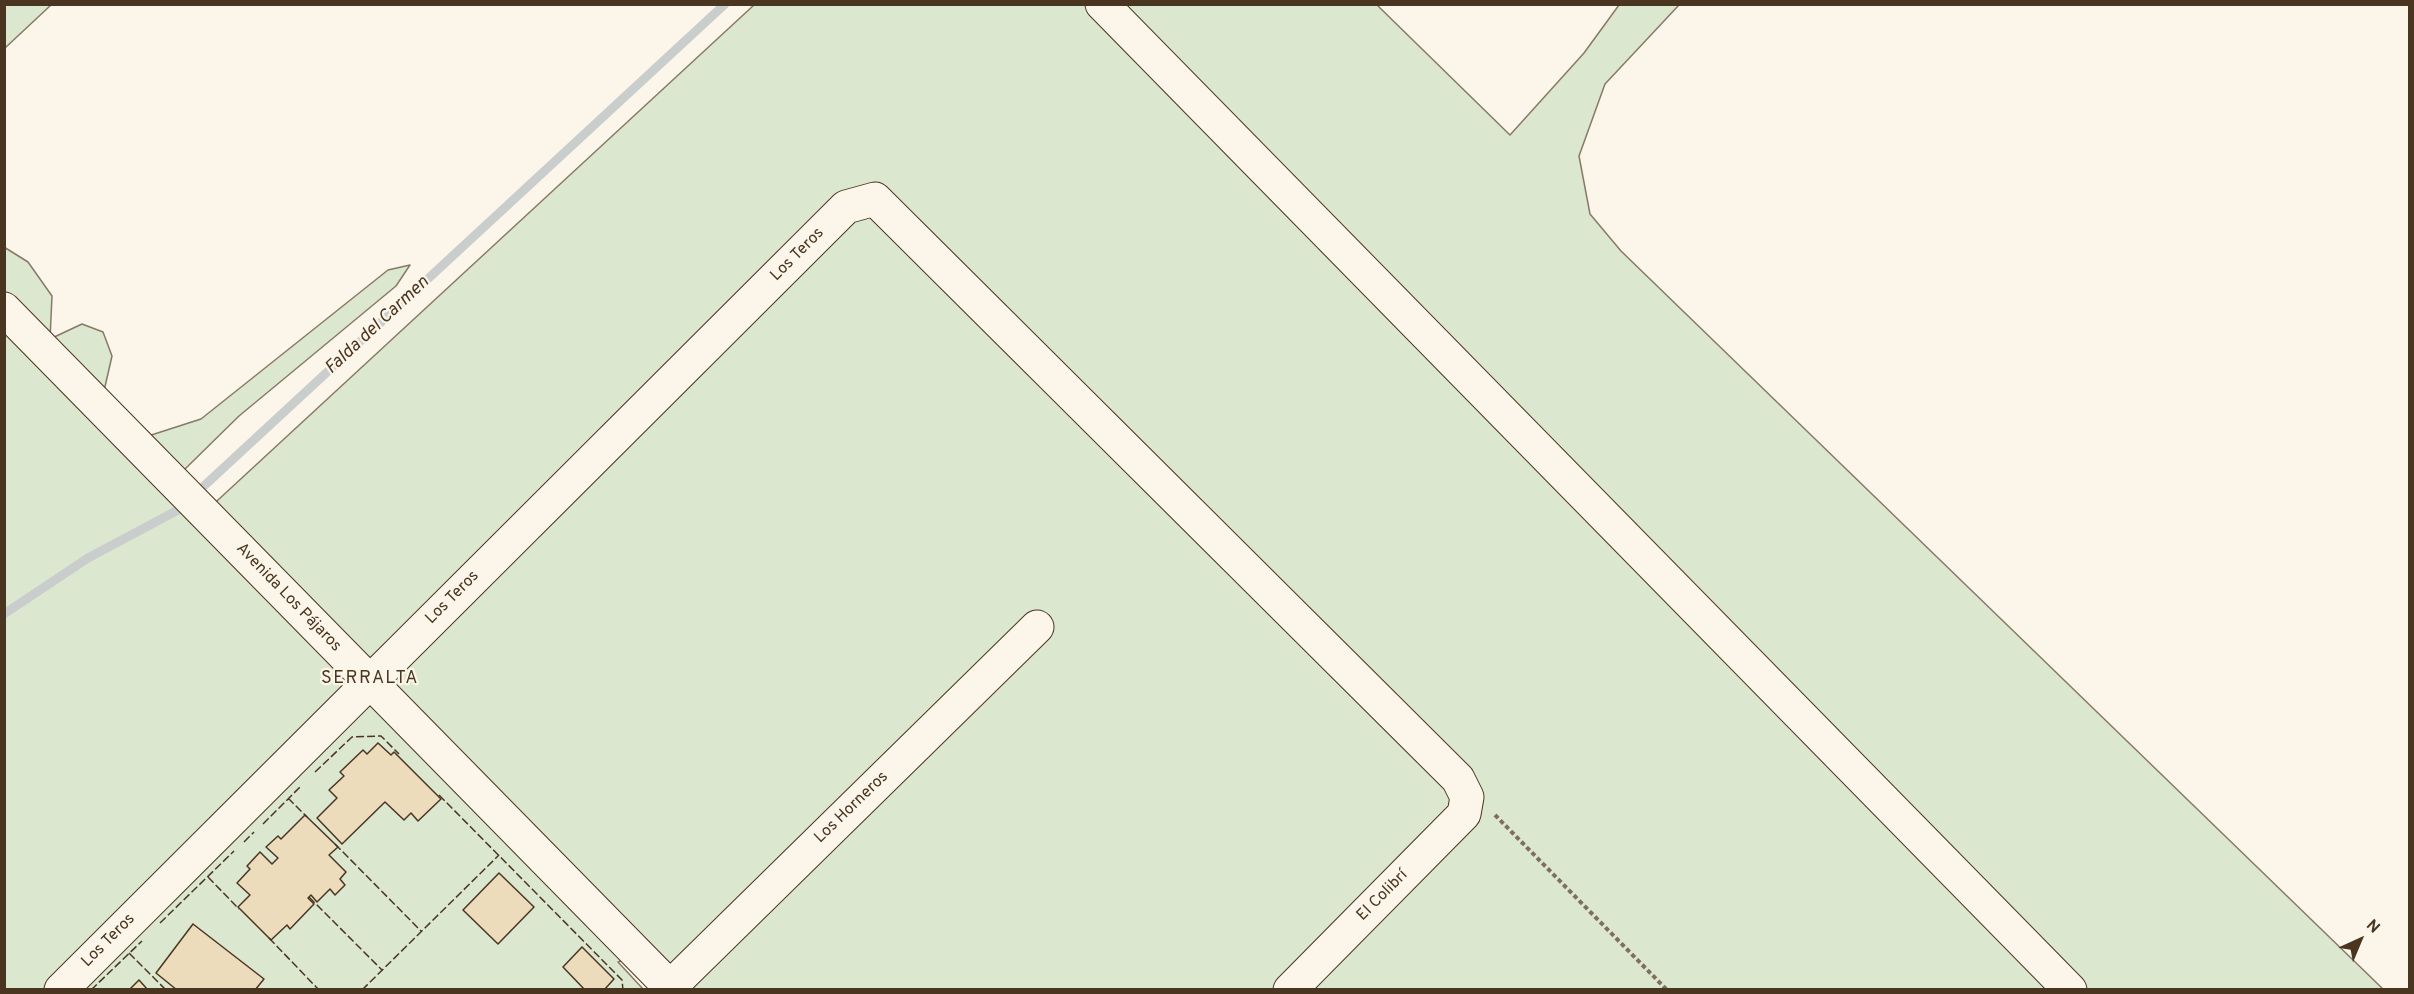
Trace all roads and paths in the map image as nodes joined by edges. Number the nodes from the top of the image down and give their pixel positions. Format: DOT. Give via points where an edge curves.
graph roads {
  1 [pos="1102,4"];
  2 [pos="4,309"];
  3 [pos="1037,627"];
  4 [pos="370,681"];
  5 [pos="1479,805"];
  6 [pos="670,989"];
  7 [pos="61,990"];
  8 [pos="1290,990"];
  9 [pos="1667,990"];
  10 [pos="2070,990"];
  1 -- 10 [label="street"];
  2 -- 4 [label="street, Avenida Los Pájaros"];
  3 -- 6 [label="street, Los Horneros"];
  4 -- 5 [label="street, Los Teros" via="846,207 875,199 1458,779"];
  4 -- 6 [label="street, Avenida Los Pájaros"];
  4 -- 7 [label="street, Los Teros"];
  5 -- 8 [label="street, El Colibrí" via="1464,814"];
  5 -- 9 [label="path"];
}
